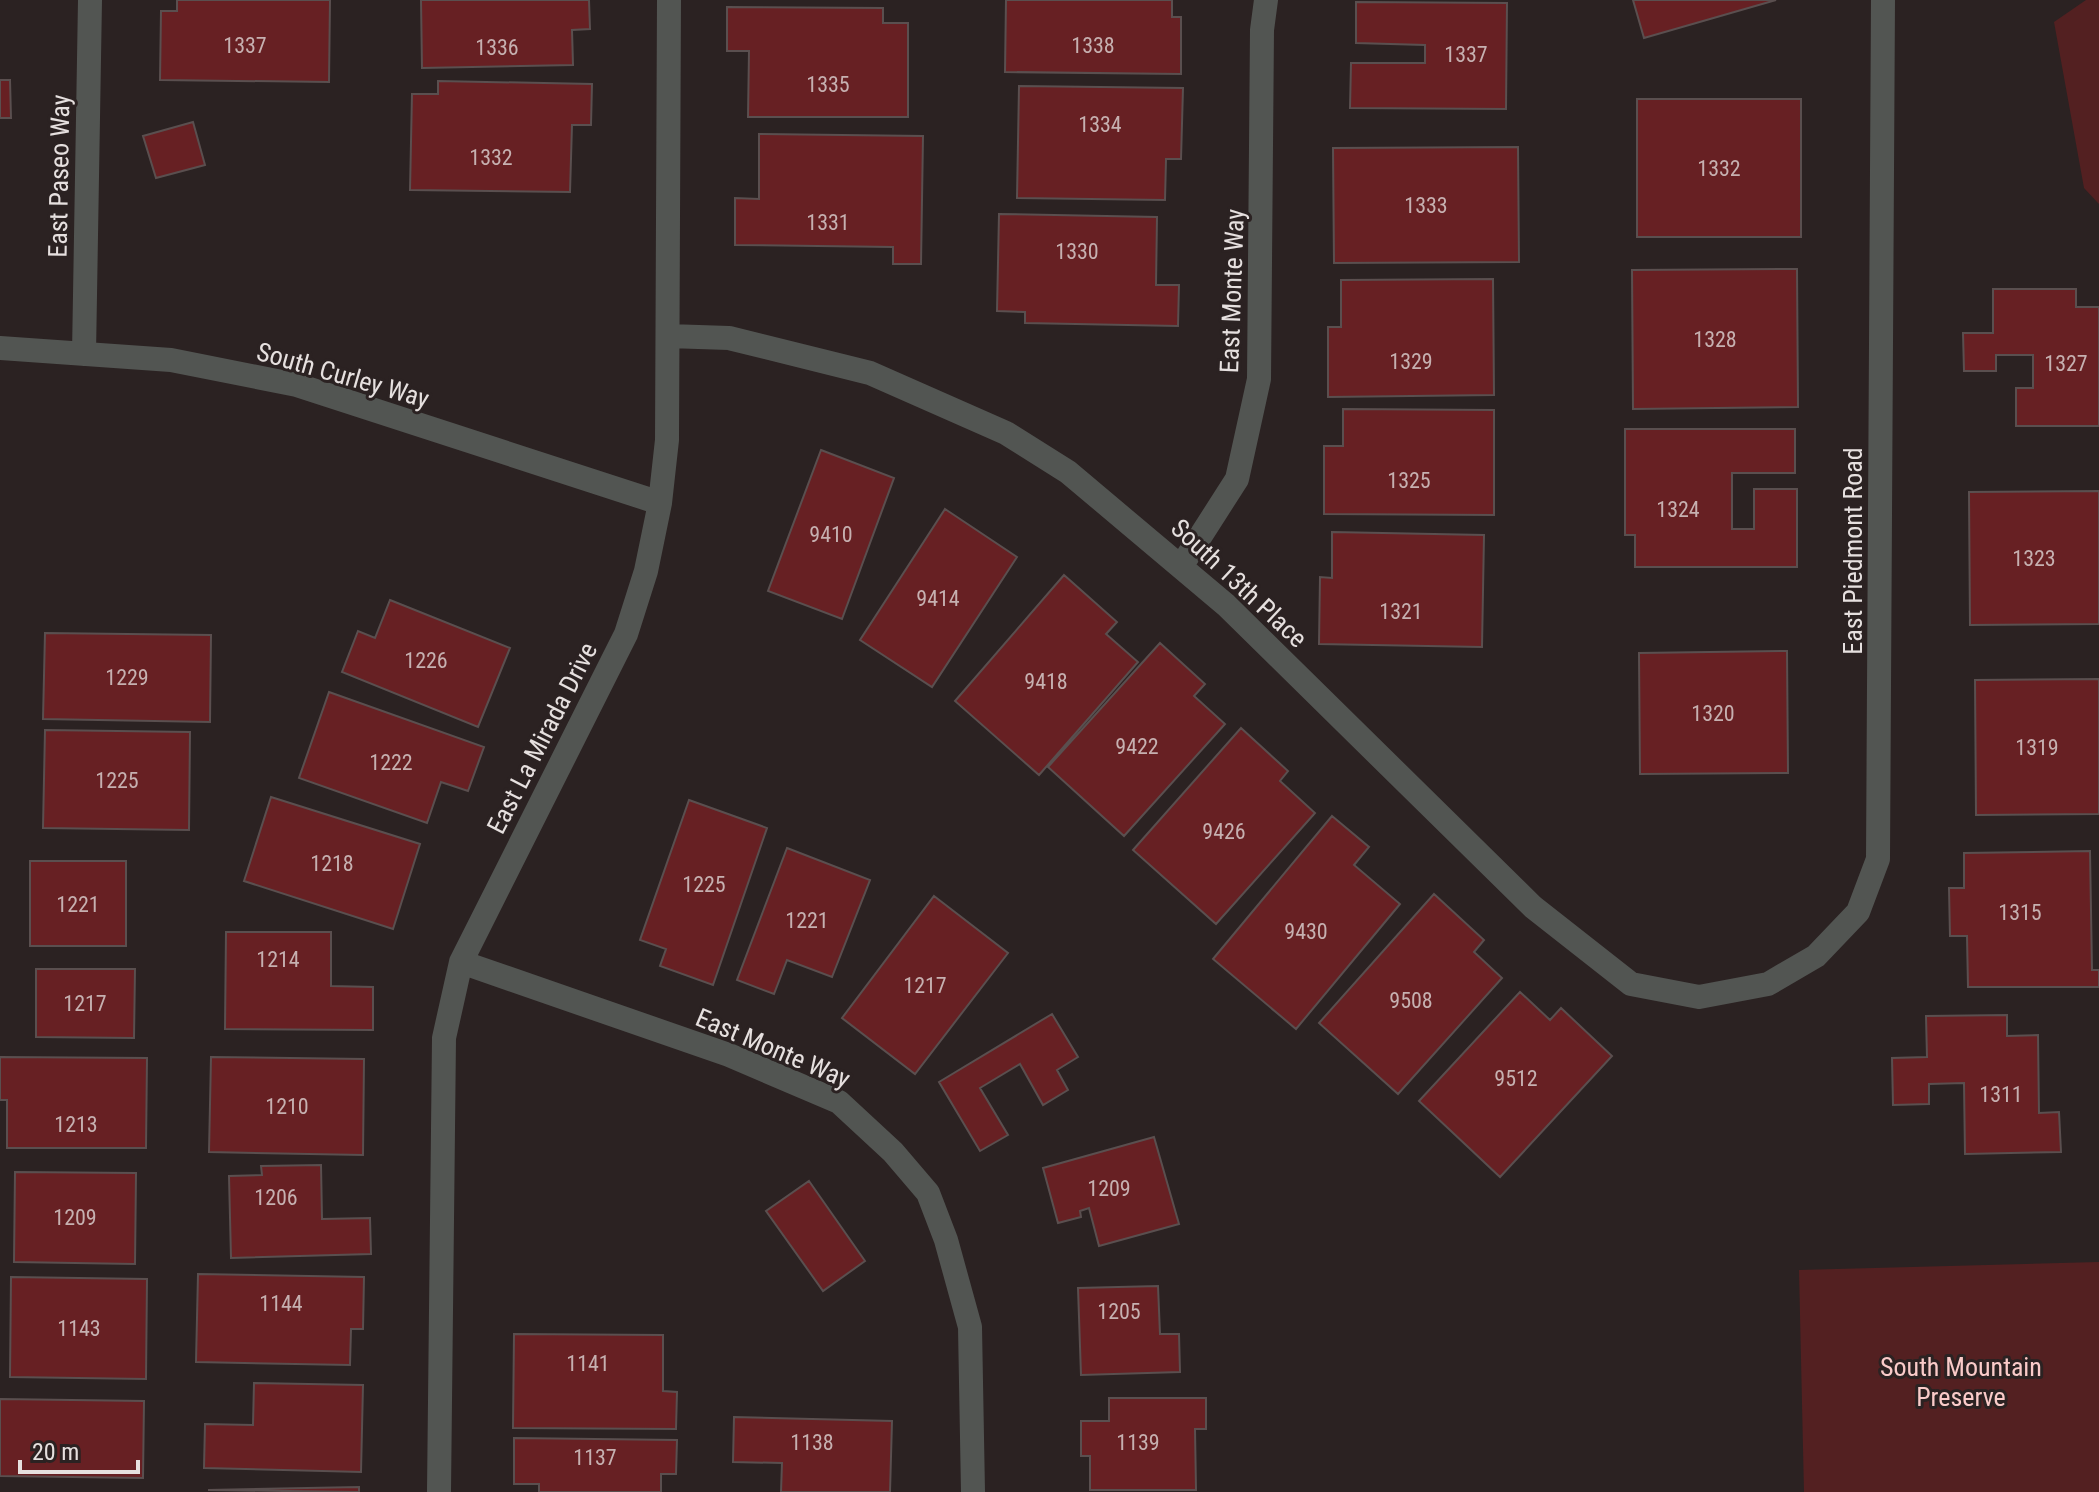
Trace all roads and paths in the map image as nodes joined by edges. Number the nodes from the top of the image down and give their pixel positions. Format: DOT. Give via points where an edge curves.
graph roads {
  1 [pos="90,0"];
  2 [pos="669,0"];
  3 [pos="1266,0"];
  4 [pos="1883,0"];
  5 [pos="668,336"];
  6 [pos="0,348"];
  7 [pos="84,354"];
  8 [pos="660,503"];
  9 [pos="1182,565"];
  10 [pos="461,962"];
  11 [pos="1699,997"];
  12 [pos="439,1492"];
  13 [pos="973,1492"];
  1 -- 7 [label="street, East Paseo Way"];
  2 -- 5 [label="street, East La Mirada Drive"];
  3 -- 9 [label="street, East Monte Way" via="1259,379 1237,479"];
  4 -- 11 [label="street, East Piedmont Road" via="1878,859 1858,912 1816,956 1768,984"];
  5 -- 8 [label="street, East La Mirada Drive"];
  5 -- 9 [label="street, South 13th Place" via="729,338 804,355 870,373 938,401 1006,433 1068,472"];
  6 -- 7 [label="street, South Curley Way"];
  7 -- 8 [label="street, South Curley Way" via="171,360 297,385"];
  8 -- 10 [label="street, East La Mirada Drive" via="626,634"];
  9 -- 11 [label="street, South 13th Place" via="1533,907 1631,984"];
  10 -- 12 [label="street, East La Mirada Drive" via="444,1038"];
  10 -- 13 [label="street, East Monte Way" via="729,1055 839,1102 893,1152 928,1193 970,1327"];
}
